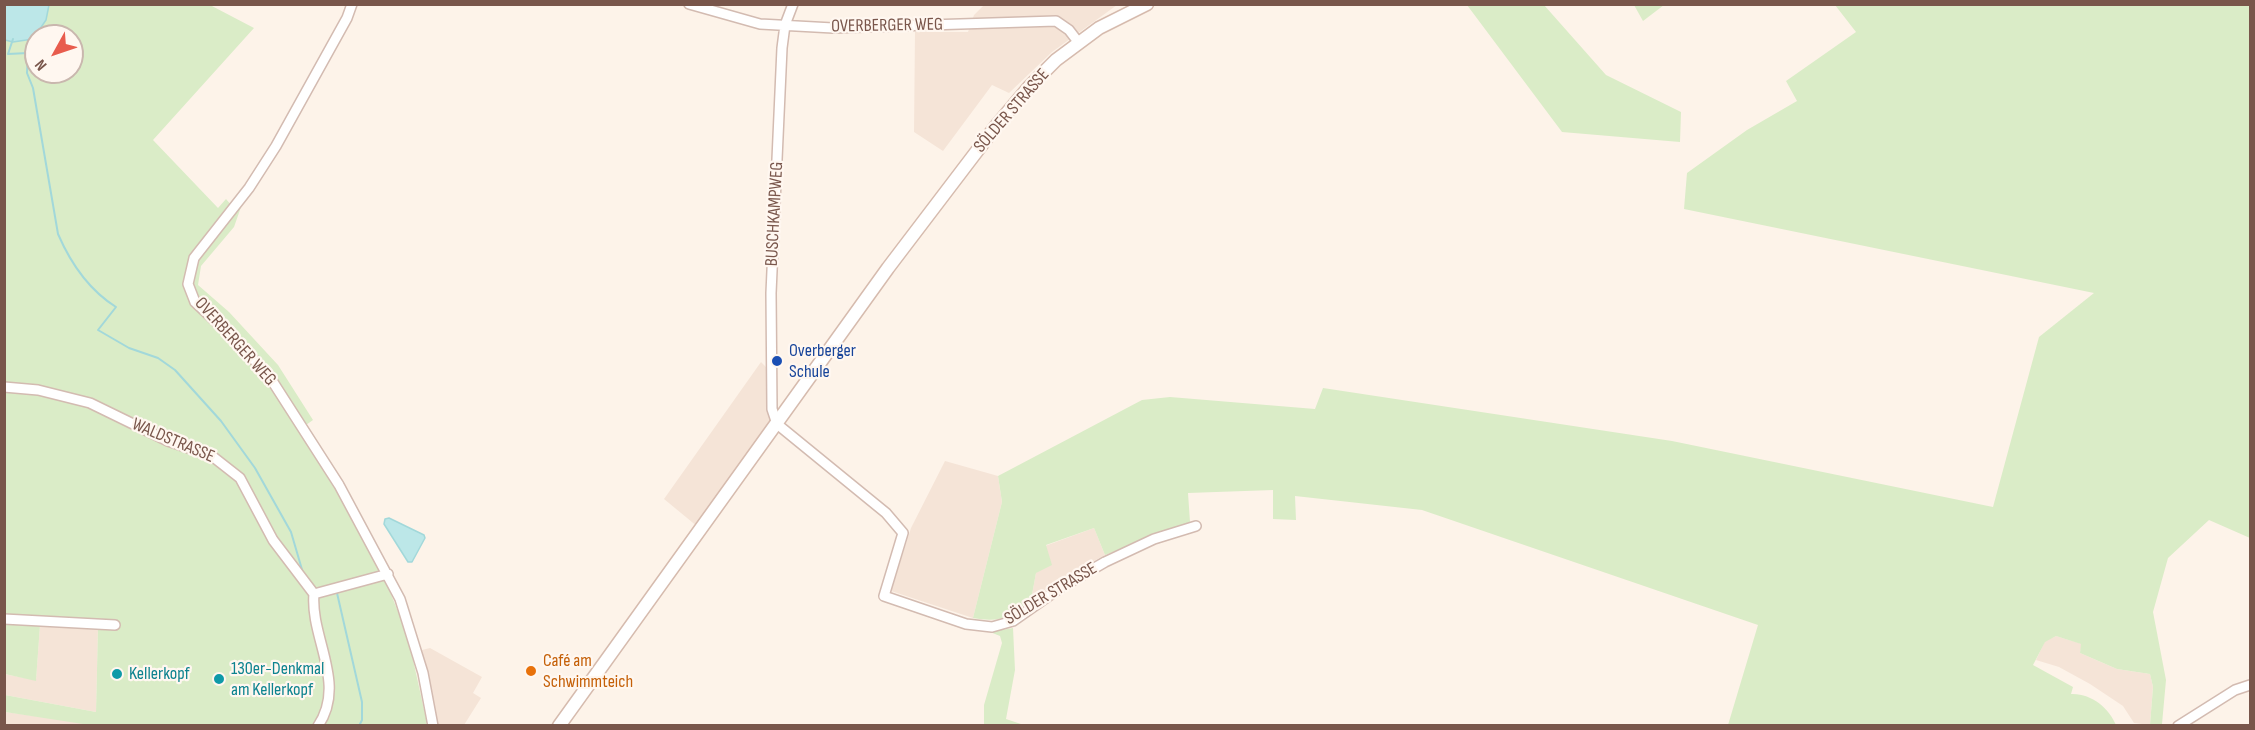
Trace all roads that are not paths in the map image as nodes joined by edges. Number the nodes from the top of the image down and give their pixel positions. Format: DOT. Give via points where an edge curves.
graph roads {
  1 [pos="352,4"];
  2 [pos="689,4"];
  3 [pos="793,4"];
  4 [pos="1147,4"];
  5 [pos="785,25"];
  6 [pos="1079,43"];
  7 [pos="4,387"];
  8 [pos="777,424"];
  9 [pos="1196,526"];
  10 [pos="387,574"];
  11 [pos="314,594"];
  12 [pos="4,619"];
  13 [pos="115,625"];
  14 [pos="2250,685"];
  15 [pos="318,726"];
  16 [pos="433,726"];
  17 [pos="559,726"];
  18 [pos="2178,726"];
  1 -- 10 [label="street, OVERBERGER WEG" via="276,146 249,188 194,258 188,284 195,302 272,379 320,451"];
  2 -- 5 [label="street, OVERBERGER WEG" via="760,24"];
  3 -- 5 [label="street, BUSCHKAMPWEG"];
  4 -- 6 [label="main road, SÖLDER STRASSE" via="1099,28"];
  5 -- 6 [label="street, OVERBERGER WEG" via="833,28 1056,21"];
  5 -- 8 [label="street, BUSCHKAMPWEG" via="771,292 771,401"];
  6 -- 8 [label="main road, SÖLDER STRASSE" via="1029,87 996,126"];
  7 -- 11 [label="street, WALDSTRASSE" via="38,390 90,403 168,441 212,456 240,478 273,540"];
  8 -- 9 [label="street, SÖLDER STRASSE" via="886,513 903,533 884,596 966,624 992,627 1013,621 1105,562 1154,539"];
  8 -- 17 [label="main road, SÖLDER STRASSE"];
  10 -- 11 [label="street"];
  10 -- 16 [label="street, OVERBERGER WEG" via="413,636"];
  11 -- 15 [label="street" via="312,608 328,669 330,693"];
  12 -- 13 [label="street"];
  14 -- 18 [label="street" via="2235,690"];
}
